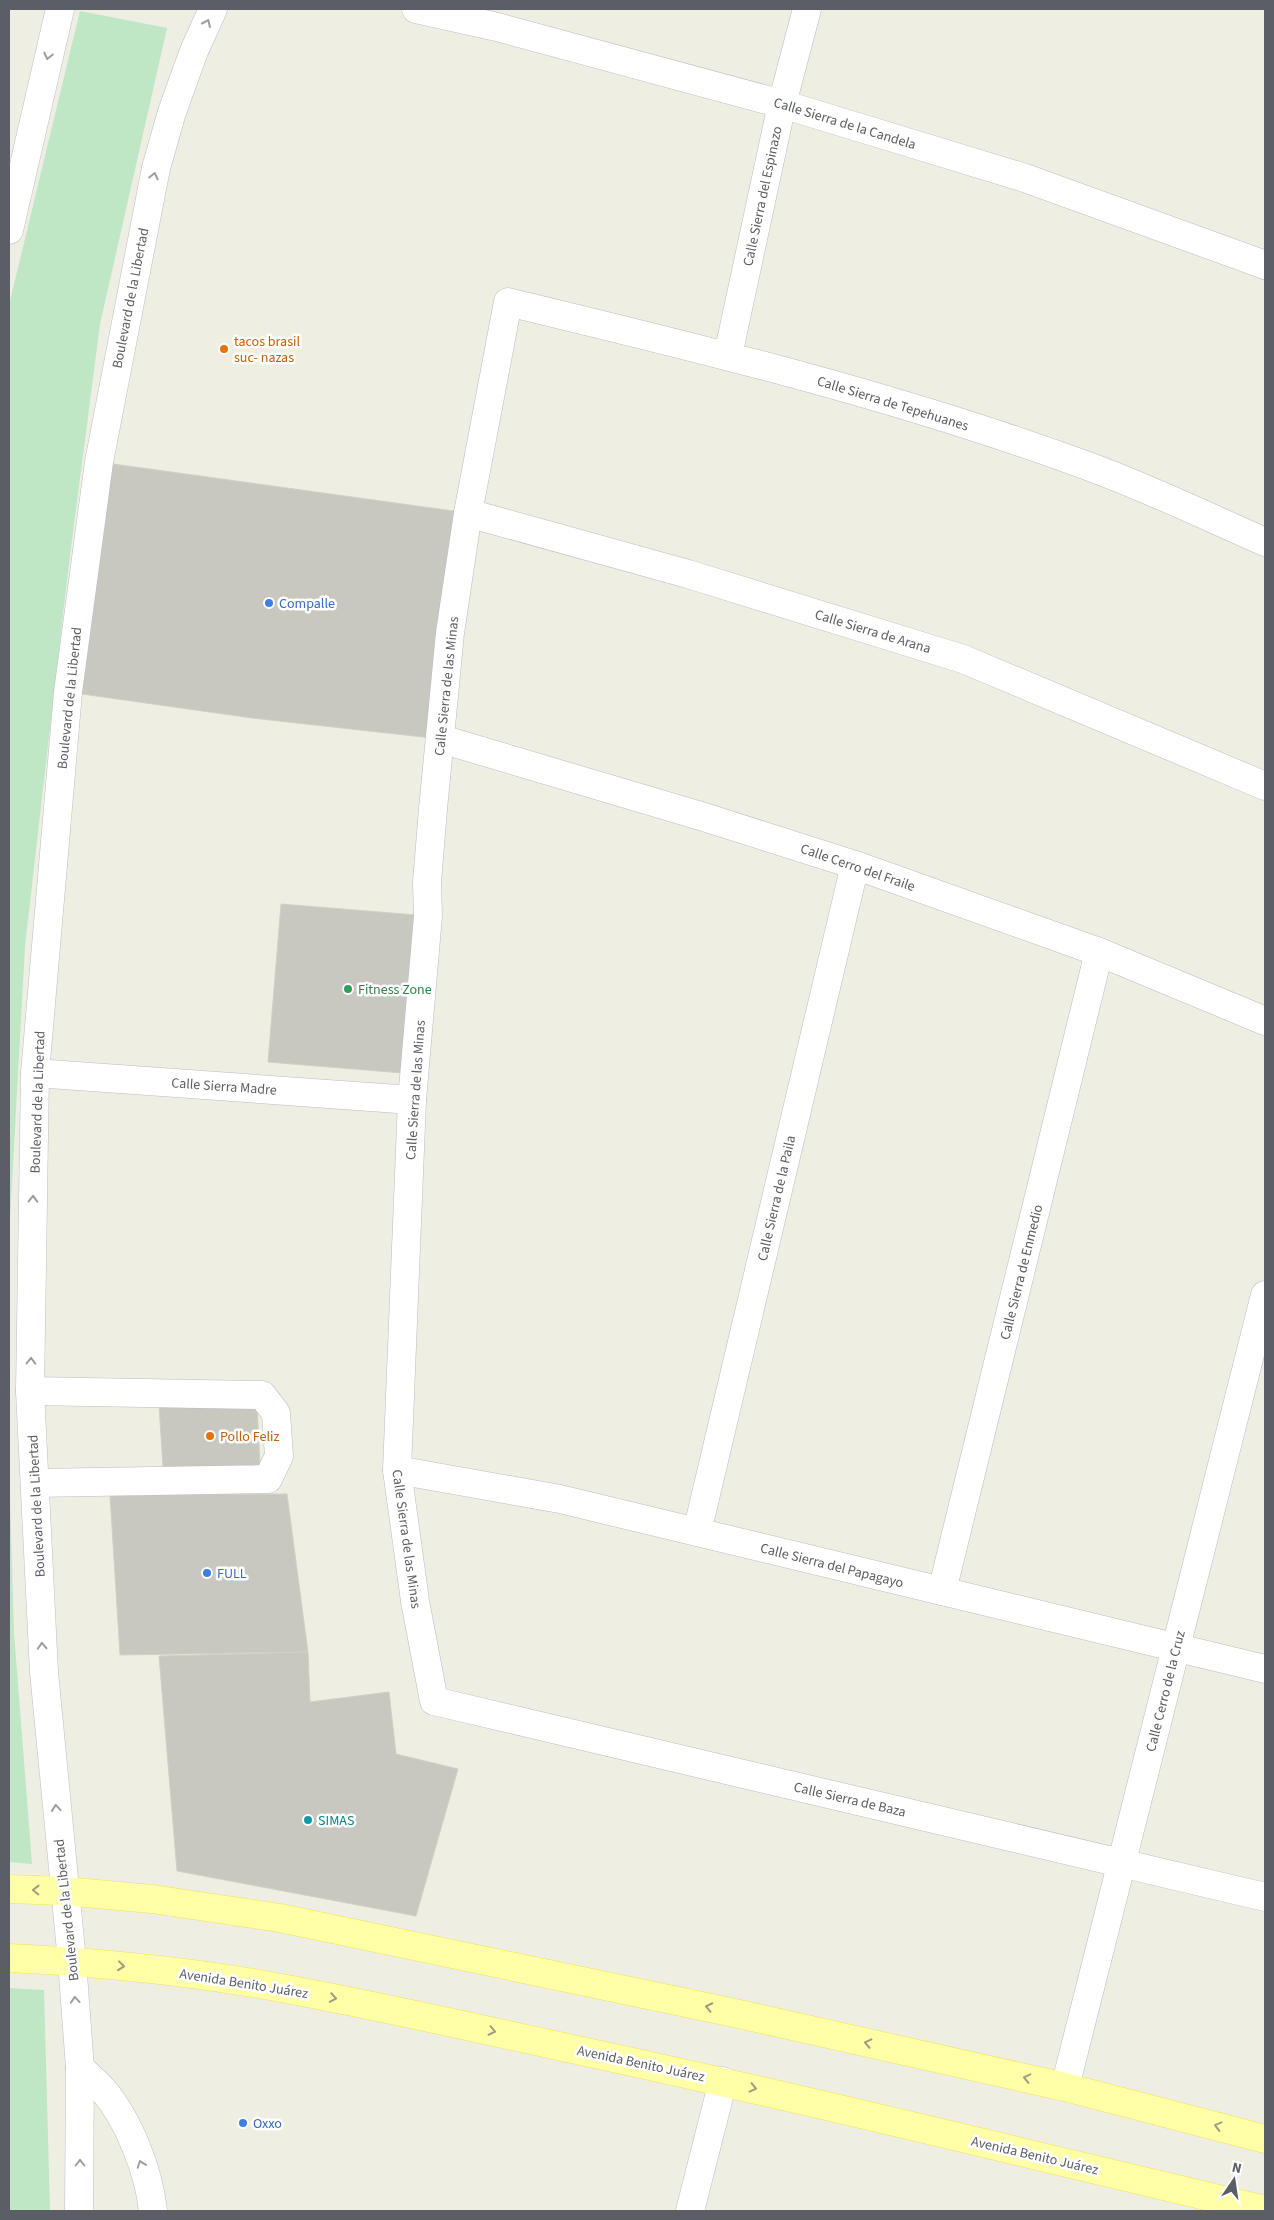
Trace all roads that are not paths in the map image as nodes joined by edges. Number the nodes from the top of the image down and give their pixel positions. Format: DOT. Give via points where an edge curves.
graph roads {
  1 [pos="60,9"];
  2 [pos="213,9"];
  3 [pos="416,9"];
  4 [pos="807,9"];
  5 [pos="782,104"];
  6 [pos="9,230"];
  7 [pos="1265,265"];
  8 [pos="508,302"];
  9 [pos="728,355"];
  10 [pos="468,513"];
  11 [pos="1265,542"];
  12 [pos="441,739"];
  13 [pos="1265,786"];
  14 [pos="855,865"];
  15 [pos="1099,952"];
  16 [pos="1265,1021"];
  17 [pos="35,1073"];
  18 [pos="412,1100"];
  19 [pos="1265,1295"];
  20 [pos="30,1391"];
  21 [pos="397,1470"];
  22 [pos="35,1483"];
  23 [pos="697,1532"];
  24 [pos="942,1591"];
  25 [pos="1176,1648"];
  26 [pos="1265,1669"];
  27 [pos="434,1701"];
  28 [pos="1122,1863"];
  29 [pos="9,1889"];
  30 [pos="64,1891"];
  31 [pos="1265,1897"];
  32 [pos="9,1958"];
  33 [pos="72,1961"];
  34 [pos="80,2068"];
  35 [pos="723,2081"];
  36 [pos="1065,2087"];
  37 [pos="1265,2139"];
  38 [pos="1265,2210"];
  39 [pos="79,2211"];
  40 [pos="153,2211"];
  41 [pos="690,2211"];
  1 -- 6 [label="street, one-way"];
  17 -- 2 [label="street, Boulevard de la Libertad, one-way" via="68,692 100,462 156,168 194,50"];
  3 -- 5 [label="street, Calle Sierra de la Candela" via="497,27"];
  4 -- 5 [label="street, Calle Sierra del Espinazo"];
  5 -- 7 [label="street, Calle Sierra de la Candela" via="1025,178"];
  5 -- 9 [label="street, Calle Sierra del Espinazo"];
  8 -- 9 [label="street, Calle Sierra de Tepehuanes"];
  8 -- 10 [label="street, Calle Sierra de las Minas"];
  9 -- 11 [label="street, Calle Sierra de Tepehuanes" via="894,401 1086,465"];
  10 -- 12 [label="street, Calle Sierra de las Minas" via="450,633"];
  10 -- 13 [label="street, Calle Sierra de Arana" via="688,574 963,659"];
  12 -- 14 [label="street, Calle Cerro del Fraile"];
  12 -- 18 [label="street, Calle Sierra de las Minas"];
  14 -- 15 [label="street, Calle Cerro del Fraile"];
  14 -- 23 [label="street, Calle Sierra de la Paila"];
  15 -- 16 [label="street, Calle Cerro del Fraile"];
  15 -- 24 [label="street, Calle Sierra de Enmedio"];
  17 -- 18 [label="street, Calle Sierra Madre"];
  20 -- 17 [label="street, Boulevard de la Libertad, one-way"];
  18 -- 21 [label="street, Calle Sierra de las Minas"];
  19 -- 25 [label="street, Calle Cerro de la Cruz"];
  20 -- 22 [label="street, Boulevard de la Libertad"];
  20 -- 22 [label="street" via="262,1395 276,1413 279,1456 268,1479"];
  21 -- 23 [label="street, Calle Sierra del Papagayo" via="560,1499"];
  21 -- 27 [label="street, Calle Sierra de las Minas" via="415,1601"];
  30 -- 22 [label="street, Boulevard de la Libertad, one-way" via="44,1672"];
  23 -- 24 [label="street, Calle Sierra del Papagayo"];
  24 -- 25 [label="street, Calle Sierra del Papagayo"];
  25 -- 26 [label="street, Calle Sierra del Papagayo"];
  25 -- 28 [label="street, Calle Cerro de la Cruz"];
  27 -- 28 [label="street, Calle Sierra de Baza"];
  28 -- 31 [label="street, Calle Sierra de Baza"];
  28 -- 36 [label="street, Calle Cerro de la Cruz"];
  30 -- 29 [label="main road, one-way"];
  30 -- 33 [label="street, Boulevard de la Libertad"];
  36 -- 30 [label="main road, one-way" via="730,2012 280,1918 152,1899"];
  32 -- 33 [label="main road, Avenida Benito Juárez"];
  34 -- 33 [label="street, Boulevard de la Libertad, one-way"];
  33 -- 35 [label="main road, Avenida Benito Juárez, one-way" via="164,1970 342,1999"];
  39 -- 34 [label="street, Boulevard de la Libertad, one-way"];
  40 -- 34 [label="street, one-way" via="151,2194 130,2132 103,2090"];
  35 -- 38 [label="main road, Avenida Benito Juárez, one-way"];
  35 -- 41 [label="street"];
  37 -- 36 [label="main road, one-way"];
}
